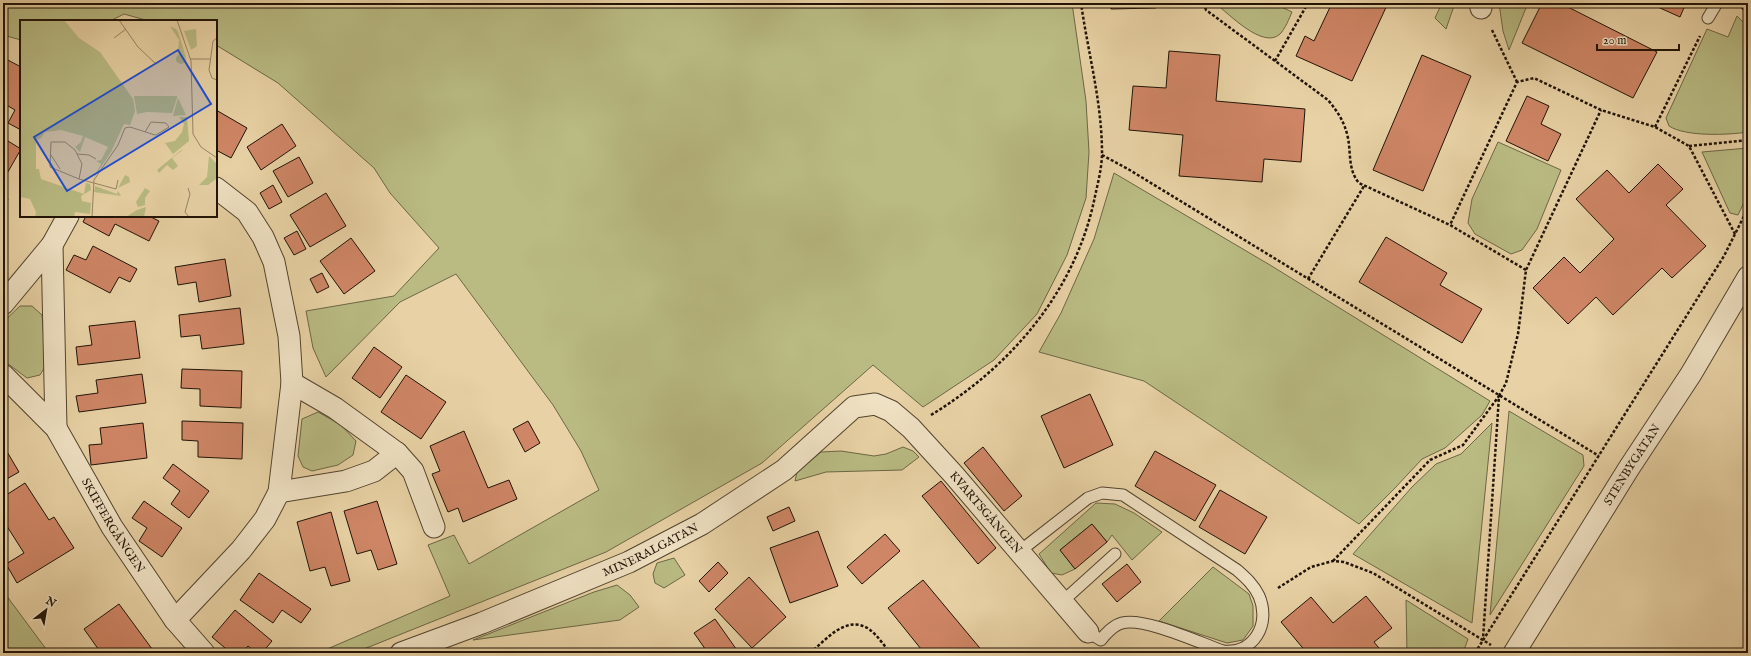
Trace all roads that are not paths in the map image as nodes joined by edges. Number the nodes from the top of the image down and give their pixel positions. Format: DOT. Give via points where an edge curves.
graph roads {
  1 [pos="1717,3"];
  2 [pos="1708,18"];
  3 [pos="217,189"];
  4 [pos="67,217"];
  5 [pos="52,245"];
  6 [pos="1748,277"];
  7 [pos="3,304"];
  8 [pos="3,375"];
  9 [pos="292,383"];
  10 [pos="874,404"];
  11 [pos="56,428"];
  12 [pos="397,453"];
  13 [pos="279,492"];
  14 [pos="434,527"];
  15 [pos="1020,551"];
  16 [pos="1115,554"];
  17 [pos="1063,602"];
  18 [pos="175,620"];
  19 [pos="1088,632"];
  20 [pos="204,653"];
  21 [pos="401,653"];
  22 [pos="1514,653"];
  1 -- 2 [label="lane"];
  3 -- 9 [label="street" via="247,212 264,237 274,262 289,336"];
  4 -- 5 [label="street"];
  5 -- 7 [label="street"];
  5 -- 11 [label="street, SKIFFERGÅNGEN"];
  6 -- 22 [label="street, STENBYGATAN" via="1691,374 1625,474"];
  8 -- 11 [label="street, SKIFFERGÅNGEN"];
  9 -- 12 [label="street" via="335,408"];
  9 -- 13 [label="street"];
  10 -- 15 [label="street, KVARTSGÅNGEN" via="891,411 911,428"];
  10 -- 21 [label="street, MINERALGATAN" via="854,407 784,470 702,524 629,562 482,623"];
  11 -- 18 [label="street, SKIFFERGÅNGEN" via="112,528"];
  12 -- 13 [label="street" via="374,471 346,481"];
  12 -- 14 [label="street" via="413,471"];
  13 -- 18 [label="street" via="265,519 241,550"];
  15 -- 17 [label="street, KVARTSGÅNGEN"];
  15 -- 19 [label="lane" via="1088,498 1102,493 1116,493 1123,495 1237,570 1253,585 1260,598 1263,617 1254,641 1242,650 1232,652 1134,622 1115,626 1100,640"];
  16 -- 17 [label="lane"];
  17 -- 19 [label="street, KVARTSGÅNGEN"];
  18 -- 20 [label="street, SKIFFERGÅNGEN"];
}
